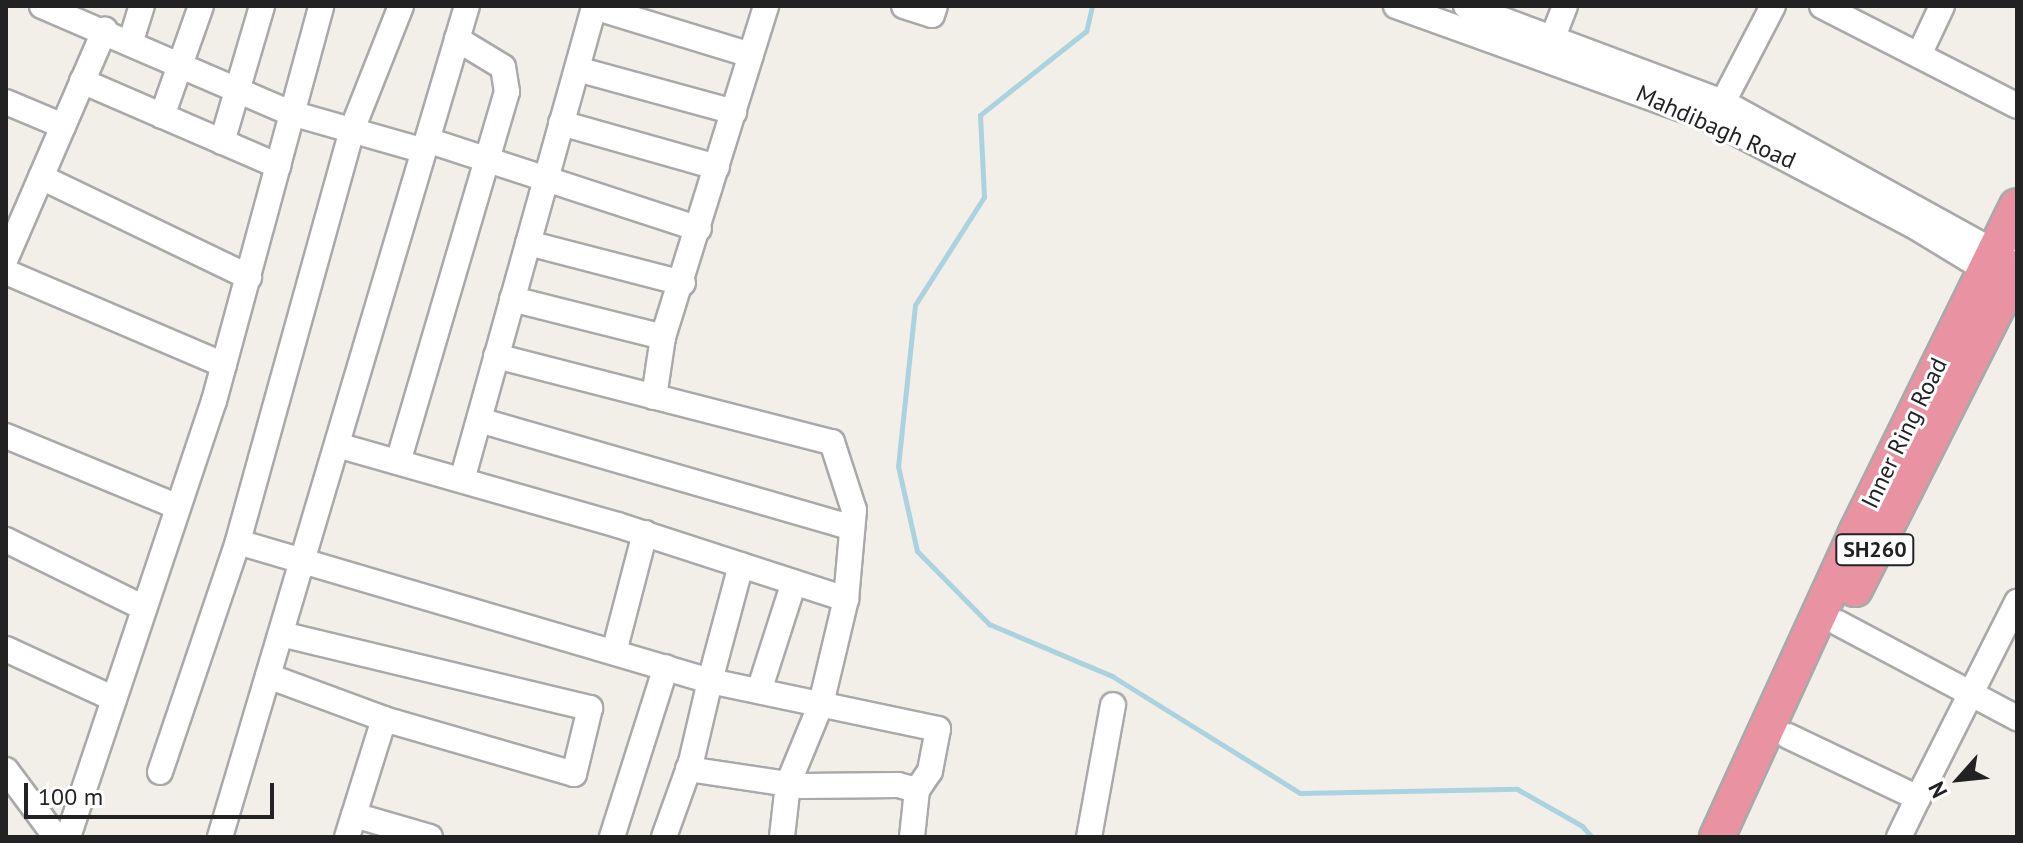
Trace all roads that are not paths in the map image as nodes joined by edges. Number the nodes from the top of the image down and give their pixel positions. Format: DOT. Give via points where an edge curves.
graph roads {
  1 [pos="42,6"];
  2 [pos="142,6"];
  3 [pos="201,6"];
  4 [pos="262,6"];
  5 [pos="321,6"];
  6 [pos="401,6"];
  7 [pos="467,6"];
  8 [pos="594,6"];
  9 [pos="766,6"];
  10 [pos="904,6"];
  11 [pos="935,6"];
  12 [pos="1396,6"];
  13 [pos="1466,6"];
  14 [pos="1565,6"];
  15 [pos="1773,6"];
  16 [pos="1822,6"];
  17 [pos="1942,6"];
  18 [pos="76,12"];
  19 [pos="669,16"];
  20 [pos="105,29"];
  21 [pos="457,39"];
  22 [pos="131,41"];
  23 [pos="1548,47"];
  24 [pos="751,55"];
  25 [pos="1919,55"];
  26 [pos="182,64"];
  27 [pos="577,69"];
  28 [pos="82,81"];
  29 [pos="239,90"];
  30 [pos="6,102"];
  31 [pos="1723,102"];
  32 [pos="2017,106"];
  33 [pos="734,112"];
  34 [pos="291,113"];
  35 [pos="162,116"];
  36 [pos="561,123"];
  37 [pos="63,126"];
  38 [pos="352,130"];
  39 [pos="222,142"];
  40 [pos="426,146"];
  41 [pos="490,161"];
  42 [pos="278,166"];
  43 [pos="717,167"];
  44 [pos="41,177"];
  45 [pos="546,179"];
  46 [pos="2017,206"];
  47 [pos="699,229"];
  48 [pos="528,243"];
  49 [pos="6,258"];
  50 [pos="2006,270"];
  51 [pos="6,272"];
  52 [pos="249,277"];
  53 [pos="683,283"];
  54 [pos="512,299"];
  55 [pos="663,337"];
  56 [pos="496,356"];
  57 [pos="224,365"];
  58 [pos="654,397"];
  59 [pos="479,420"];
  60 [pos="6,436"];
  61 [pos="337,445"];
  62 [pos="398,462"];
  63 [pos="462,480"];
  64 [pos="178,507"];
  65 [pos="852,528"];
  66 [pos="645,533"];
  67 [pos="6,540"];
  68 [pos="238,542"];
  69 [pos="303,557"];
  70 [pos="741,565"];
  71 [pos="794,582"];
  72 [pos="846,599"];
  73 [pos="2017,602"];
  74 [pos="144,608"];
  75 [pos="1838,623"];
  76 [pos="281,634"];
  77 [pos="6,649"];
  78 [pos="614,652"];
  79 [pos="666,667"];
  80 [pos="268,676"];
  81 [pos="710,681"];
  82 [pos="759,691"];
  83 [pos="1970,693"];
  84 [pos="114,699"];
  85 [pos="821,704"];
  86 [pos="1113,705"];
  87 [pos="2017,718"];
  88 [pos="384,719"];
  89 [pos="1788,736"];
  90 [pos="688,769"];
  91 [pos="6,770"];
  92 [pos="160,772"];
  93 [pos="788,784"];
  94 [pos="917,790"];
  95 [pos="1918,798"];
  96 [pos="351,826"];
  97 [pos="56,837"];
  98 [pos="68,837"];
  99 [pos="220,837"];
  100 [pos="430,837"];
  101 [pos="612,837"];
  102 [pos="664,837"];
  103 [pos="782,837"];
  104 [pos="912,837"];
  105 [pos="1089,837"];
  106 [pos="1717,837"];
  107 [pos="1743,837"];
  108 [pos="1899,837"];
  1 -- 18 [label="street"];
  2 -- 22 [label="street"];
  3 -- 26 [label="street"];
  4 -- 29 [label="street"];
  5 -- 34 [label="street"];
  6 -- 38 [label="street"];
  7 -- 21 [label="street"];
  8 -- 19 [label="street"];
  8 -- 27 [label="street"];
  9 -- 24 [label="street"];
  10 -- 11 [label="street" via="932,15"];
  12 -- 23 [label="street, Mahdibagh Road"];
  13 -- 23 [label="street, Mahdibagh Road"];
  14 -- 23 [label="street"];
  15 -- 31 [label="street"];
  16 -- 25 [label="street"];
  17 -- 25 [label="street"];
  18 -- 20 [label="street"];
  19 -- 24 [label="street"];
  20 -- 22 [label="street"];
  20 -- 28 [label="street"];
  21 -- 40 [label="street"];
  21 -- 41 [label="street" via="507,74"];
  22 -- 26 [label="street"];
  23 -- 31 [label="street, Mahdibagh Road"];
  23 -- 50 [label="street, Mahdibagh Road" via="1736,132"];
  24 -- 33 [label="street"];
  25 -- 32 [label="street"];
  26 -- 29 [label="street"];
  26 -- 35 [label="street"];
  27 -- 33 [label="street"];
  27 -- 36 [label="street"];
  28 -- 35 [label="street"];
  28 -- 37 [label="street"];
  29 -- 34 [label="street"];
  29 -- 39 [label="street"];
  30 -- 37 [label="street"];
  31 -- 50 [label="street, Mahdibagh Road"];
  33 -- 43 [label="street"];
  34 -- 38 [label="street"];
  34 -- 42 [label="street"];
  35 -- 39 [label="street"];
  36 -- 43 [label="street"];
  36 -- 45 [label="street"];
  37 -- 44 [label="street"];
  38 -- 40 [label="street"];
  38 -- 68 [label="street"];
  39 -- 42 [label="street"];
  40 -- 41 [label="street"];
  40 -- 61 [label="street"];
  41 -- 45 [label="street"];
  41 -- 62 [label="street"];
  42 -- 52 [label="street"];
  43 -- 47 [label="street"];
  44 -- 49 [label="street"];
  44 -- 52 [label="street"];
  45 -- 47 [label="street"];
  45 -- 48 [label="street"];
  46 -- 50 [label="highway, Inner Ring Road"];
  47 -- 53 [label="street"];
  48 -- 53 [label="street"];
  48 -- 54 [label="street"];
  50 -- 75 [label="highway, Inner Ring Road / SH260"];
  50 -- 106 [label="highway, Inner Ring Road"];
  51 -- 57 [label="street"];
  52 -- 57 [label="street"];
  53 -- 55 [label="street"];
  54 -- 55 [label="street"];
  54 -- 56 [label="street"];
  55 -- 58 [label="street"];
  56 -- 58 [label="street"];
  56 -- 59 [label="street"];
  57 -- 64 [label="street"];
  58 -- 65 [label="street" via="832,442 854,510"];
  59 -- 63 [label="street"];
  59 -- 65 [label="street"];
  60 -- 64 [label="street"];
  61 -- 62 [label="street"];
  61 -- 69 [label="street"];
  62 -- 63 [label="street"];
  63 -- 66 [label="street"];
  64 -- 74 [label="street"];
  65 -- 72 [label="street"];
  66 -- 70 [label="street"];
  66 -- 78 [label="street"];
  67 -- 74 [label="street"];
  68 -- 69 [label="street"];
  68 -- 92 [label="street"];
  69 -- 76 [label="street"];
  69 -- 78 [label="street"];
  70 -- 71 [label="street"];
  70 -- 81 [label="street"];
  71 -- 72 [label="street"];
  71 -- 82 [label="street"];
  72 -- 85 [label="street"];
  73 -- 83 [label="street"];
  74 -- 84 [label="street"];
  75 -- 83 [label="street"];
  75 -- 89 [label="highway, Inner Ring Road / SH260"];
  76 -- 80 [label="street"];
  76 -- 88 [label="street" via="590,708 574,774"];
  77 -- 84 [label="street"];
  78 -- 79 [label="street"];
  79 -- 81 [label="street"];
  79 -- 101 [label="street"];
  80 -- 88 [label="street"];
  80 -- 99 [label="street"];
  81 -- 82 [label="street"];
  81 -- 90 [label="street"];
  82 -- 85 [label="street"];
  83 -- 87 [label="street"];
  83 -- 95 [label="street"];
  84 -- 98 [label="street"];
  85 -- 93 [label="street"];
  85 -- 94 [label="street" via="938,729 930,771"];
  86 -- 105 [label="street"];
  88 -- 96 [label="street"];
  89 -- 95 [label="street"];
  89 -- 107 [label="highway, Inner Ring Road / SH260"];
  90 -- 93 [label="street"];
  90 -- 102 [label="street"];
  91 -- 97 [label="street"];
  93 -- 94 [label="street" via="898,785"];
  93 -- 103 [label="street"];
  94 -- 104 [label="street"];
  95 -- 108 [label="street"];
  96 -- 100 [label="street"];
}
